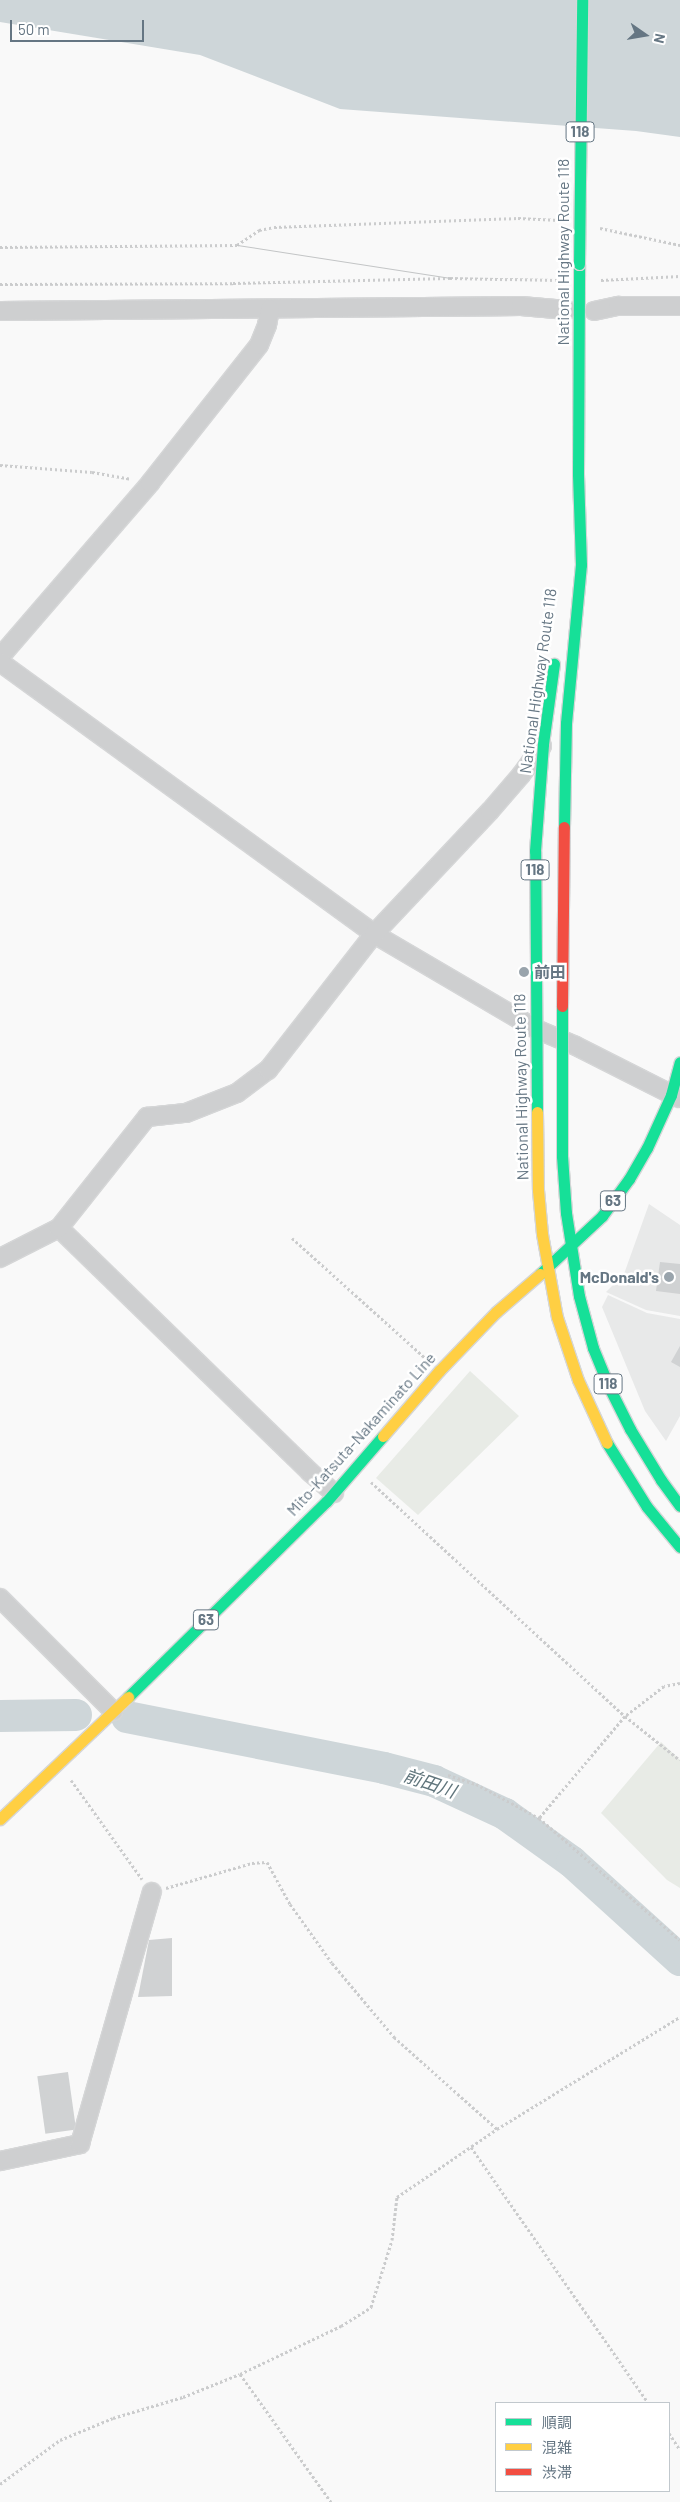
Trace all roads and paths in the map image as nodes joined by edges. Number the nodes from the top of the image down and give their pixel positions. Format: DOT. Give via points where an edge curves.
graph roads {
  1 [pos="582,0"];
  2 [pos="565,220"];
  3 [pos="594,226"];
  4 [pos="680,245"];
  5 [pos="0,246"];
  6 [pos="680,276"];
  7 [pos="579,282"];
  8 [pos="0,284"];
  9 [pos="680,306"];
  10 [pos="270,309"];
  11 [pos="0,311"];
  12 [pos="580,312"];
  13 [pos="0,465"];
  14 [pos="578,474"];
  15 [pos="150,483"];
  16 [pos="568,578"];
  17 [pos="555,655"];
  18 [pos="0,657"];
  19 [pos="0,662"];
  20 [pos="566,723"];
  21 [pos="543,744"];
  22 [pos="374,934"];
  23 [pos="536,1029"];
  24 [pos="562,1040"];
  25 [pos="680,1062"];
  26 [pos="675,1097"];
  27 [pos="59,1228"];
  28 [pos="292,1238"];
  29 [pos="569,1248"];
  30 [pos="0,1258"];
  31 [pos="547,1267"];
  32 [pos="439,1371"];
  33 [pos="356,1468"];
  34 [pos="334,1493"];
  35 [pos="680,1506"];
  36 [pos="680,1547"];
  37 [pos="0,1598"];
  38 [pos="680,1682"];
  39 [pos="114,1711"];
  40 [pos="625,1716"];
  41 [pos="680,1760"];
  42 [pos="58,1762"];
  43 [pos="448,1776"];
  44 [pos="540,1818"];
  45 [pos="0,1819"];
  46 [pos="152,1892"];
  47 [pos="680,1940"];
  48 [pos="680,2017"];
  49 [pos="496,2129"];
  50 [pos="471,2148"];
  51 [pos="0,2161"];
  52 [pos="240,2374"];
  53 [pos="647,2402"];
  54 [pos="670,2435"];
  55 [pos="680,2450"];
  56 [pos="0,2484"];
  57 [pos="331,2502"];
  1 -- 7 [label="main road, National Highway Route 118 / 118, bridge"];
  2 -- 5 [label="path" via="518,218 274,227 259,230 237,245"];
  3 -- 4 [label="path"];
  6 -- 7 [label="path"];
  7 -- 8 [label="path" via="450,278"];
  7 -- 12 [label="main road, National Highway Route 118 / 118"];
  9 -- 12 [label="street" via="618,306"];
  10 -- 11 [label="street"];
  10 -- 12 [label="street" via="521,306"];
  10 -- 15 [label="street" via="260,345"];
  12 -- 14 [label="main road, National Highway Route 118 / 118"];
  13 -- 15 [label="path" via="92,472"];
  14 -- 16 [label="main road, National Highway Route 118 / 118"];
  14 -- 20 [label="main road, National Highway Route 118 / 118" via="581,565"];
  15 -- 18 [label="street"];
  17 -- 21 [label="main road, National Highway Route 118 / 118"];
  19 -- 22 [label="street"];
  20 -- 21 [label="street"];
  20 -- 24 [label="main road, National Highway Route 118 / 118"];
  21 -- 22 [label="street" via="490,811"];
  21 -- 23 [label="main road, National Highway Route 118 / 118" via="535,851"];
  22 -- 23 [label="street"];
  22 -- 27 [label="street" via="268,1070 237,1093 186,1112 146,1117"];
  23 -- 24 [label="street"];
  23 -- 31 [label="main road, National Highway Route 118 / 118" via="538,1190"];
  24 -- 26 [label="street"];
  24 -- 29 [label="main road, National Highway Route 118 / 118" via="563,1170"];
  25 -- 26 [label="main road, Mito-Katsuta-Nakaminato Line / 63"];
  26 -- 29 [label="main road, Mito-Katsuta-Nakaminato Line / 63" via="629,1179 602,1216"];
  27 -- 30 [label="street"];
  27 -- 34 [label="street"];
  28 -- 32 [label="path"];
  29 -- 31 [label="main road, Mito-Katsuta-Nakaminato Line / 63"];
  29 -- 35 [label="main road, National Highway Route 118 / 118" via="591,1339 609,1387 656,1472"];
  31 -- 32 [label="main road, Mito-Katsuta-Nakaminato Line / 63" via="496,1312"];
  31 -- 36 [label="main road, National Highway Route 118 / 118" via="562,1336 603,1436 647,1507"];
  32 -- 33 [label="main road, Mito-Katsuta-Nakaminato Line / 63"];
  33 -- 34 [label="main road, Mito-Katsuta-Nakaminato Line / 63"];
  33 -- 40 [label="path"];
  34 -- 39 [label="main road, Mito-Katsuta-Nakaminato Line / 63"];
  37 -- 39 [label="street"];
  38 -- 40 [label="path" via="664,1686"];
  39 -- 42 [label="main road, Mito-Katsuta-Nakaminato Line / 63"];
  40 -- 41 [label="path"];
  40 -- 44 [label="path"];
  42 -- 45 [label="main road, Mito-Katsuta-Nakaminato Line / 63"];
  42 -- 46 [label="path"];
  43 -- 44 [label="path" via="476,1784"];
  44 -- 47 [label="path"];
  46 -- 49 [label="path" via="252,1863 267,1862 290,1904 332,1963 394,2037"];
  46 -- 51 [label="street" via="80,2144"];
  48 -- 49 [label="path"];
  49 -- 50 [label="path"];
  50 -- 52 [label="path" via="397,2197 392,2240 371,2307 341,2326"];
  50 -- 53 [label="path"];
  52 -- 56 [label="path" via="183,2397 112,2418 60,2440"];
  52 -- 57 [label="path"];
  54 -- 55 [label="path"];
}
